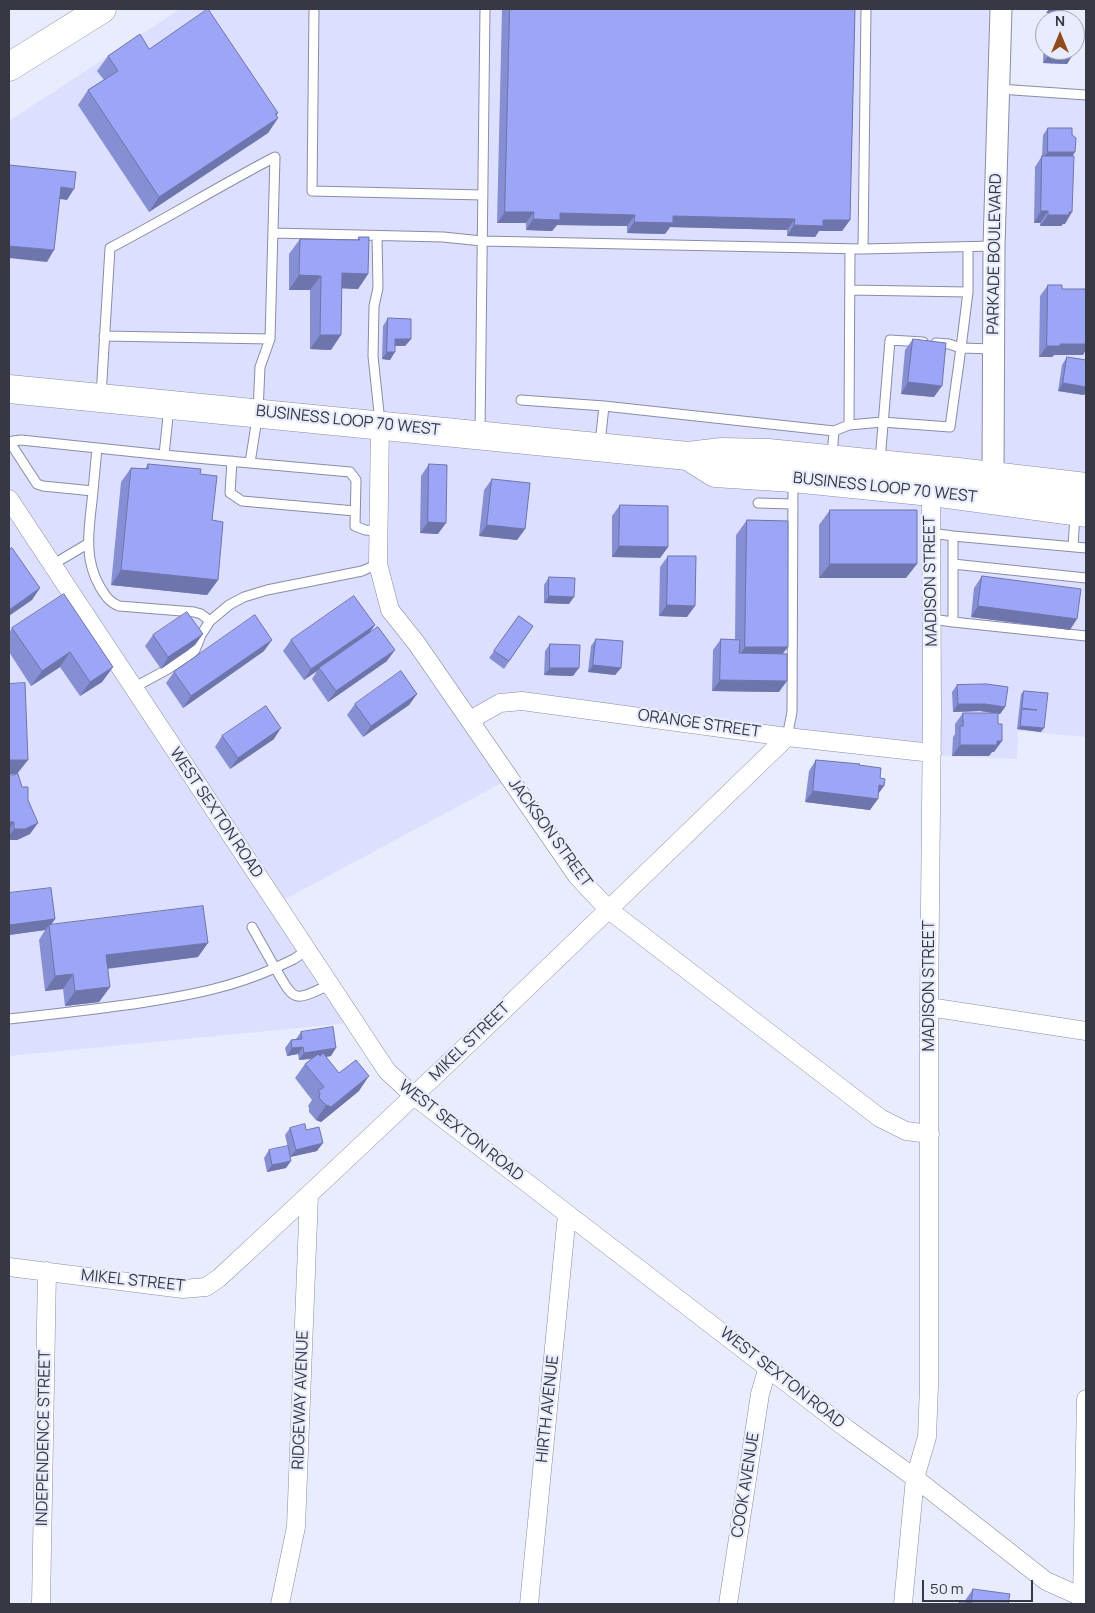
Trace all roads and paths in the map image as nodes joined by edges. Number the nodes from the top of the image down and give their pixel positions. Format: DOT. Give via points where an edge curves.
graph roads {
  1 [pos="102,9"];
  2 [pos="314,9"];
  3 [pos="485,9"];
  4 [pos="866,9"];
  5 [pos="1001,9"];
  6 [pos="9,67"];
  7 [pos="999,89"];
  8 [pos="1086,95"];
  9 [pos="483,195"];
  10 [pos="273,234"];
  11 [pos="377,236"];
  12 [pos="482,241"];
  13 [pos="994,246"];
  14 [pos="968,247"];
  15 [pos="850,249"];
  16 [pos="863,249"];
  17 [pos="850,290"];
  18 [pos="968,292"];
  19 [pos="104,336"];
  20 [pos="270,338"];
  21 [pos="960,348"];
  22 [pos="993,349"];
  23 [pos="9,389"];
  24 [pos="101,397"];
  25 [pos="521,400"];
  26 [pos="169,404"];
  27 [pos="604,406"];
  28 [pos="258,412"];
  29 [pos="882,422"];
  30 [pos="380,425"];
  31 [pos="849,425"];
  32 [pos="834,431"];
  33 [pos="480,435"];
  34 [pos="600,447"];
  35 [pos="98,448"];
  36 [pos="164,455"];
  37 [pos="688,456"];
  38 [pos="832,459"];
  39 [pos="232,461"];
  40 [pos="250,463"];
  41 [pos="880,464"];
  42 [pos="1086,487"];
  43 [pos="992,488"];
  44 [pos="93,491"];
  45 [pos="792,491"];
  46 [pos="931,492"];
  47 [pos="9,499"];
  48 [pos="758,503"];
  49 [pos="355,511"];
  50 [pos="1081,512"];
  51 [pos="378,530"];
  52 [pos="931,533"];
  53 [pos="953,536"];
  54 [pos="88,543"];
  55 [pos="1073,547"];
  56 [pos="1086,548"];
  57 [pos="378,564"];
  58 [pos="953,564"];
  59 [pos="52,565"];
  60 [pos="1086,578"];
  61 [pos="932,619"];
  62 [pos="210,621"];
  63 [pos="953,622"];
  64 [pos="1086,636"];
  65 [pos="133,688"];
  66 [pos="470,720"];
  67 [pos="787,737"];
  68 [pos="932,753"];
  69 [pos="609,910"];
  70 [pos="252,927"];
  71 [pos="307,950"];
  72 [pos="275,968"];
  73 [pos="329,984"];
  74 [pos="929,1007"];
  75 [pos="9,1019"];
  76 [pos="1086,1031"];
  77 [pos="414,1096"];
  78 [pos="930,1134"];
  79 [pos="309,1195"];
  80 [pos="567,1214"];
  81 [pos="9,1267"];
  82 [pos="47,1271"];
  83 [pos="768,1367"];
  84 [pos="1086,1399"];
  85 [pos="915,1478"];
  86 [pos="1084,1599"];
  87 [pos="41,1604"];
  88 [pos="280,1604"];
  89 [pos="529,1604"];
  90 [pos="728,1604"];
  91 [pos="902,1604"];
  1 -- 6 [label="main road"];
  2 -- 9 [label="lane" via="312,191"];
  3 -- 9 [label="lane"];
  4 -- 16 [label="lane"];
  5 -- 7 [label="street, PARKADE BOULEVARD"];
  7 -- 8 [label="lane"];
  7 -- 13 [label="street, PARKADE BOULEVARD"];
  9 -- 12 [label="lane"];
  10 -- 11 [label="lane"];
  10 -- 19 [label="lane" via="275,157 110,248"];
  10 -- 20 [label="lane"];
  11 -- 12 [label="lane"];
  11 -- 30 [label="lane" via="378,288 374,306 373,356"];
  12 -- 15 [label="lane"];
  12 -- 33 [label="lane"];
  13 -- 14 [label="lane"];
  13 -- 22 [label="street, PARKADE BOULEVARD"];
  14 -- 16 [label="lane"];
  14 -- 18 [label="lane"];
  15 -- 16 [label="lane"];
  15 -- 17 [label="lane"];
  17 -- 18 [label="lane"];
  17 -- 31 [label="lane"];
  18 -- 21 [label="lane"];
  19 -- 20 [label="lane"];
  19 -- 24 [label="lane"];
  20 -- 28 [label="lane" via="260,367"];
  21 -- 22 [label="lane"];
  21 -- 29 [label="lane" via="950,427"];
  21 -- 29 [label="lane" via="950,344 890,340"];
  22 -- 43 [label="street, PARKADE BOULEVARD"];
  23 -- 24 [label="main road, BUSINESS LOOP 70 WEST"];
  24 -- 26 [label="main road, BUSINESS LOOP 70 WEST"];
  25 -- 27 [label="lane"];
  26 -- 28 [label="main road, BUSINESS LOOP 70 WEST"];
  26 -- 36 [label="lane"];
  27 -- 32 [label="lane"];
  27 -- 34 [label="lane"];
  28 -- 30 [label="main road, BUSINESS LOOP 70 WEST"];
  28 -- 40 [label="lane"];
  29 -- 31 [label="lane"];
  29 -- 41 [label="lane"];
  30 -- 33 [label="main road, BUSINESS LOOP 70 WEST"];
  30 -- 51 [label="street, JACKSON STREET"];
  31 -- 32 [label="lane"];
  32 -- 38 [label="lane"];
  33 -- 34 [label="main road, BUSINESS LOOP 70 WEST"];
  34 -- 37 [label="main road, BUSINESS LOOP 70 WEST"];
  35 -- 36 [label="lane"];
  35 -- 44 [label="lane"];
  35 -- 44 [label="lane" via="16,440 11,444 37,484"];
  36 -- 39 [label="lane"];
  37 -- 38 [label="main road, BUSINESS LOOP 70 WEST" via="722,452"];
  37 -- 45 [label="main road, BUSINESS LOOP 70 WEST" via="715,473"];
  38 -- 41 [label="main road, BUSINESS LOOP 70 WEST"];
  39 -- 40 [label="lane"];
  39 -- 49 [label="lane" via="230,494 242,501"];
  40 -- 49 [label="lane" via="350,472 356,480"];
  41 -- 43 [label="main road, BUSINESS LOOP 70 WEST"];
  42 -- 43 [label="main road, BUSINESS LOOP 70 WEST"];
  43 -- 46 [label="main road, BUSINESS LOOP 70 WEST"];
  43 -- 50 [label="main road, BUSINESS LOOP 70 WEST"];
  44 -- 54 [label="lane"];
  45 -- 46 [label="main road, BUSINESS LOOP 70 WEST"];
  45 -- 48 [label="lane"];
  45 -- 67 [label="lane" via="792,712"];
  46 -- 52 [label="street, MADISON STREET"];
  47 -- 59 [label="street, WEST SEXTON ROAD"];
  49 -- 51 [label="lane" via="355,526"];
  50 -- 55 [label="lane"];
  51 -- 57 [label="street, JACKSON STREET"];
  52 -- 53 [label="lane"];
  52 -- 61 [label="street, MADISON STREET"];
  53 -- 55 [label="lane"];
  53 -- 58 [label="lane"];
  54 -- 59 [label="lane"];
  54 -- 62 [label="lane" via="93,574 112,603 194,612"];
  55 -- 56 [label="lane"];
  57 -- 62 [label="lane" via="362,571 250,593"];
  57 -- 66 [label="street, JACKSON STREET" via="390,610"];
  58 -- 60 [label="lane"];
  58 -- 63 [label="lane"];
  59 -- 65 [label="street, WEST SEXTON ROAD"];
  61 -- 63 [label="lane"];
  61 -- 68 [label="street, MADISON STREET"];
  62 -- 65 [label="lane" via="191,654"];
  63 -- 64 [label="lane"];
  65 -- 71 [label="street, WEST SEXTON ROAD"];
  66 -- 67 [label="street, ORANGE STREET" via="500,703 522,701"];
  66 -- 69 [label="street, JACKSON STREET" via="577,876"];
  67 -- 68 [label="street, ORANGE STREET"];
  67 -- 69 [label="street, MIKEL STREET"];
  68 -- 74 [label="street, MADISON STREET"];
  69 -- 77 [label="street, MIKEL STREET"];
  69 -- 78 [label="street, JACKSON STREET" via="880,1118 906,1131"];
  70 -- 72 [label="lane"];
  71 -- 72 [label="lane"];
  71 -- 73 [label="street, WEST SEXTON ROAD"];
  72 -- 73 [label="lane" via="295,997 301,998"];
  72 -- 75 [label="lane" via="230,986 195,994"];
  73 -- 77 [label="street, WEST SEXTON ROAD" via="387,1072"];
  74 -- 76 [label="street"];
  74 -- 78 [label="street, MADISON STREET"];
  77 -- 79 [label="street, MIKEL STREET"];
  77 -- 80 [label="street, WEST SEXTON ROAD"];
  78 -- 85 [label="street, MADISON STREET" via="927,1437"];
  79 -- 82 [label="street, MIKEL STREET" via="206,1287 183,1289"];
  79 -- 88 [label="street, RIDGEWAY AVENUE" via="296,1527"];
  80 -- 83 [label="street, WEST SEXTON ROAD"];
  80 -- 89 [label="street, HIRTH AVENUE"];
  81 -- 82 [label="street, MIKEL STREET"];
  82 -- 87 [label="street, INDEPENDENCE STREET"];
  83 -- 85 [label="street, WEST SEXTON ROAD"];
  83 -- 90 [label="street, COOK AVENUE" via="760,1394"];
  84 -- 86 [label="street"];
  85 -- 86 [label="street, WEST SEXTON ROAD" via="1046,1581"];
  85 -- 91 [label="street, MADISON STREET"];
}
